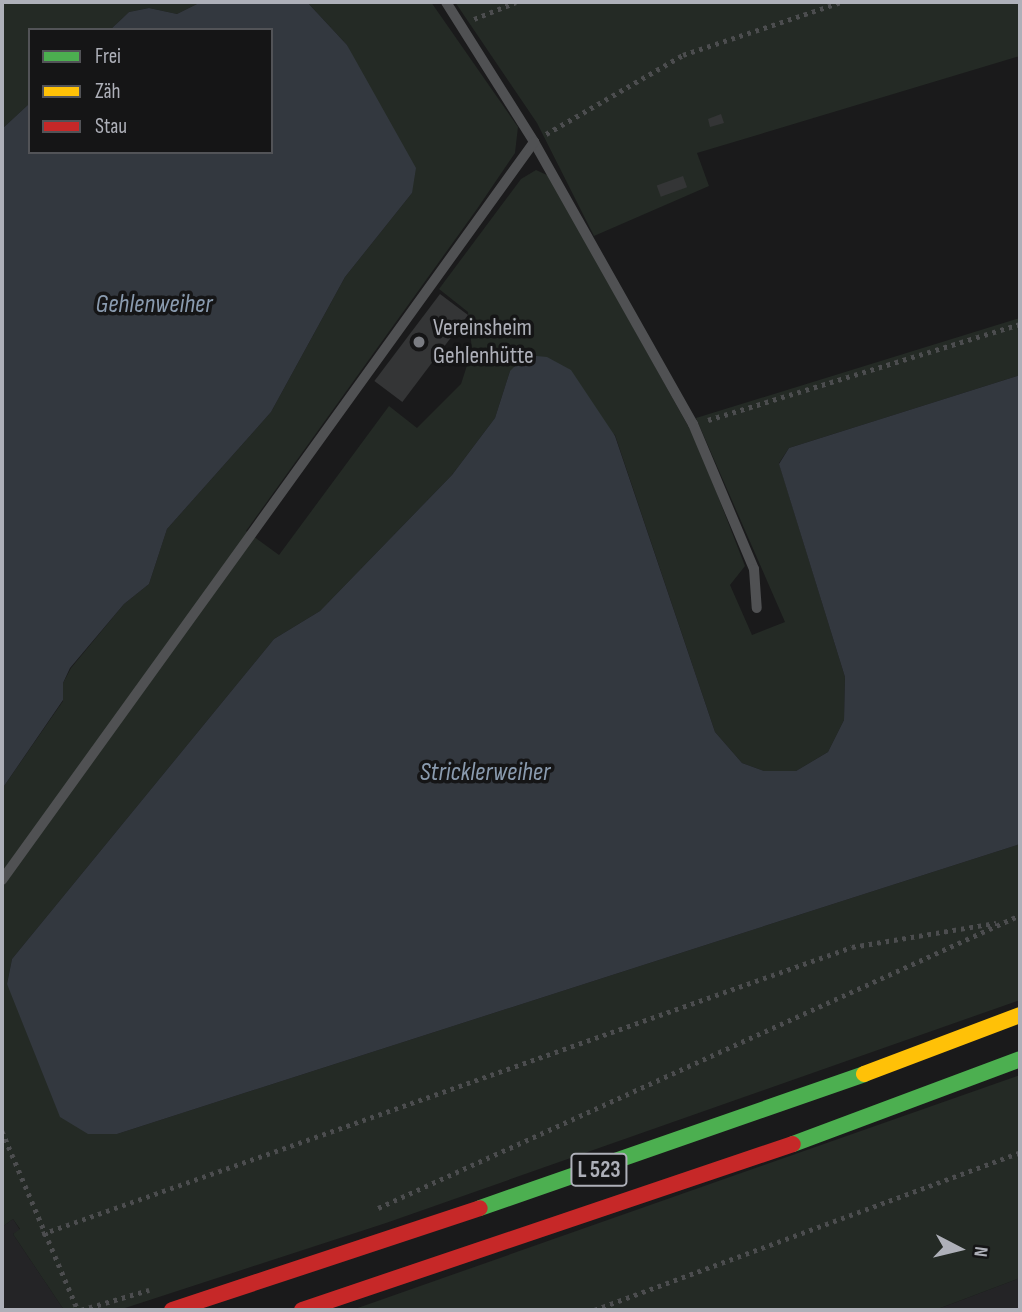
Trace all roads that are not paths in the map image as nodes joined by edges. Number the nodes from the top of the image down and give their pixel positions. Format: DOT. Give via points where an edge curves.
graph roads {
  1 [pos="446,2"];
  2 [pos="534,142"];
  3 [pos="757,608"];
  4 [pos="2,880"];
  5 [pos="1020,1015"];
  6 [pos="1020,1059"];
  7 [pos="172,1310"];
  8 [pos="302,1310"];
  1 -- 2 [label="lane"];
  2 -- 3 [label="lane" via="693,424 754,569"];
  2 -- 4 [label="lane"];
  5 -- 7 [label="highway, L 523" via="692,1138"];
  6 -- 8 [label="highway, L 523" via="716,1173"];
}
